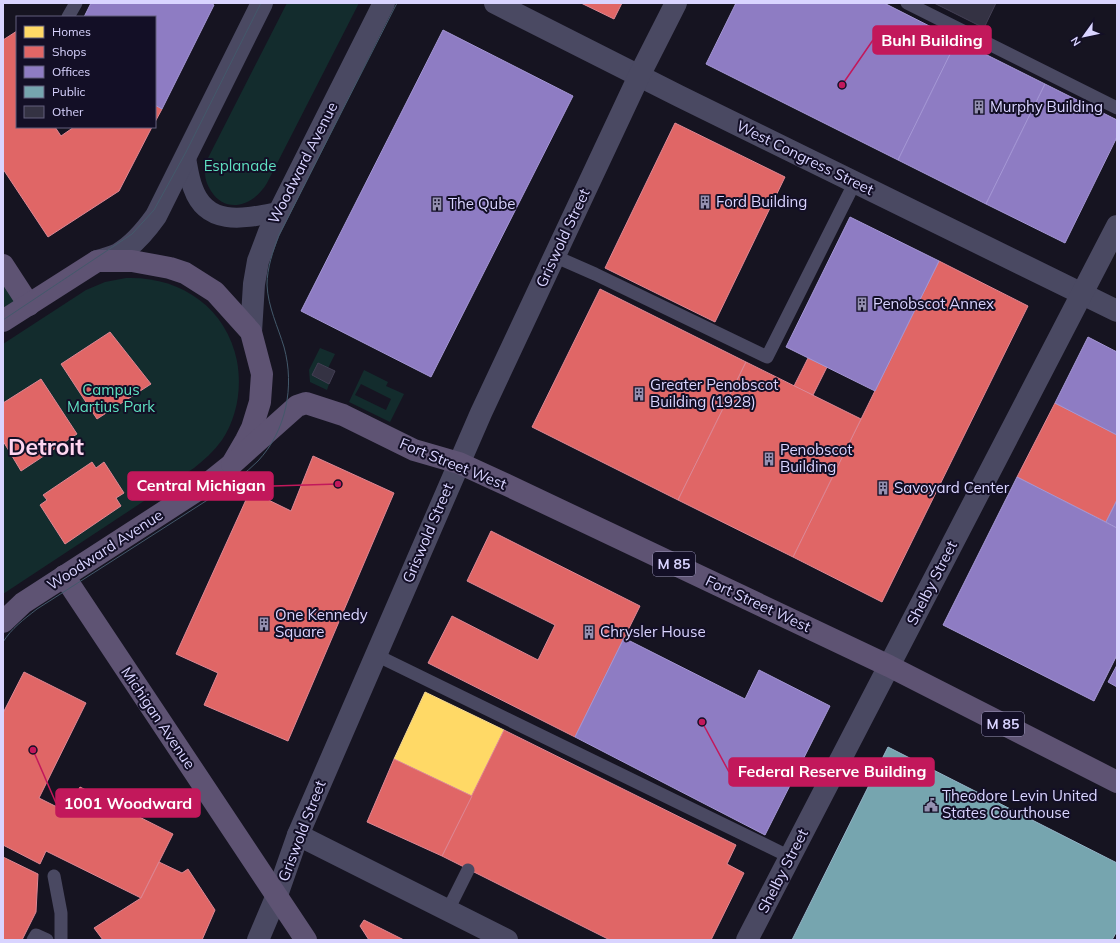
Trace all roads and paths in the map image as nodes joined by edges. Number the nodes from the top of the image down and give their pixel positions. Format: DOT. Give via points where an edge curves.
graph roads {
  1 [pos="76,3"];
  2 [pos="262,3"];
  3 [pos="384,3"];
  4 [pos="676,3"];
  5 [pos="908,3"];
  6 [pos="501,4"];
  7 [pos="69,16"];
  8 [pos="639,76"];
  9 [pos="1117,108"];
  10 [pos="186,158"];
  11 [pos="855,182"];
  12 [pos="278,212"];
  13 [pos="1117,226"];
  14 [pos="554,256"];
  15 [pos="97,262"];
  16 [pos="3,265"];
  17 [pos="1082,293"];
  18 [pos="29,304"];
  19 [pos="1117,311"];
  20 [pos="3,321"];
  21 [pos="252,332"];
  22 [pos="459,463"];
  23 [pos="232,464"];
  24 [pos="64,576"];
  25 [pos="3,622"];
  26 [pos="376,655"];
  27 [pos="889,666"];
  28 [pos="1117,782"];
  29 [pos="298,835"];
  30 [pos="790,857"];
  31 [pos="468,870"];
  32 [pos="54,876"];
  33 [pos="277,895"];
  34 [pos="448,910"];
  35 [pos="34,940"];
  36 [pos="47,940"];
  37 [pos="61,940"];
  38 [pos="258,940"];
  39 [pos="306,940"];
  40 [pos="507,940"];
  41 [pos="747,940"];
  1 -- 7 [label="lane"];
  2 -- 10 [label="street"];
  3 -- 12 [label="street, Woodward Avenue"];
  4 -- 8 [label="street, Griswold Street"];
  5 -- 9 [label="lane"];
  6 -- 8 [label="street, West Congress Street"];
  8 -- 11 [label="street, West Congress Street"];
  8 -- 14 [label="street, Griswold Street"];
  10 -- 12 [label="street" via="193,188 199,200 218,215 246,218"];
  10 -- 15 [label="street" via="162,206 147,228 135,241 118,253"];
  11 -- 14 [label="lane" via="766,357"];
  11 -- 17 [label="street, West Congress Street"];
  12 -- 21 [label="street, Woodward Avenue" via="258,261 254,284"];
  13 -- 17 [label="street, Shelby Street"];
  14 -- 22 [label="street, Griswold Street"];
  15 -- 18 [label="main road"];
  15 -- 21 [label="main road, Woodward Avenue" via="132,261 185,273 215,292"];
  16 -- 18 [label="main road"];
  17 -- 19 [label="street, West Congress Street"];
  17 -- 27 [label="street, Shelby Street"];
  18 -- 20 [label="main road"];
  21 -- 23 [label="main road, Woodward Avenue" via="262,374 260,402 252,428"];
  22 -- 23 [label="main road, Fort Street West" via="414,450 343,415 306,403 296,406"];
  22 -- 26 [label="street, Griswold Street"];
  22 -- 27 [label="main road, Fort Street West / M 85"];
  23 -- 24 [label="main road, Woodward Avenue" via="207,484"];
  24 -- 25 [label="main road, Woodward Avenue" via="23,603"];
  24 -- 33 [label="main road, Michigan Avenue"];
  26 -- 29 [label="street, Griswold Street"];
  26 -- 30 [label="lane"];
  27 -- 28 [label="main road, Fort Street West / M 85"];
  27 -- 30 [label="street, Shelby Street"];
  29 -- 33 [label="street, Griswold Street"];
  29 -- 34 [label="street"];
  30 -- 41 [label="street, Shelby Street"];
  31 -- 34 [label="lane"];
  32 -- 37 [label="lane" via="61,913"];
  33 -- 38 [label="street, Griswold Street"];
  33 -- 39 [label="main road, Michigan Avenue"];
  34 -- 40 [label="street"];
  35 -- 36 [label="lane" via="36,935"];
}
